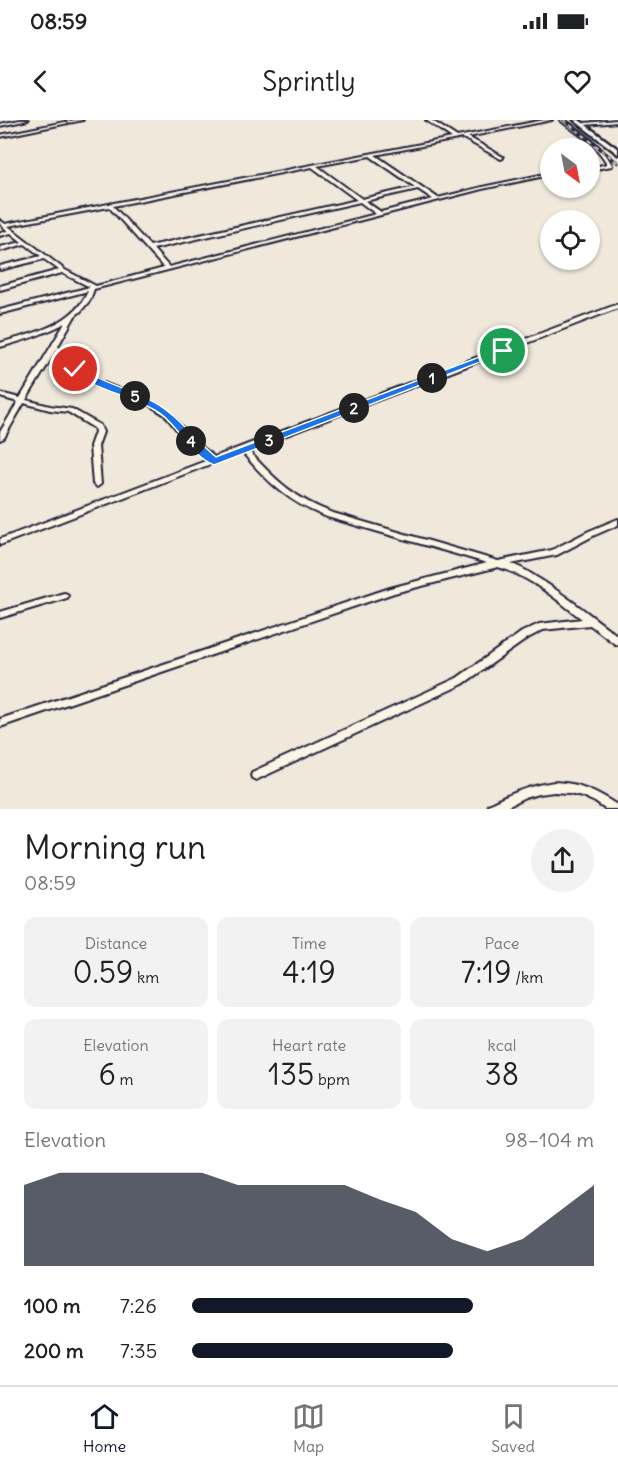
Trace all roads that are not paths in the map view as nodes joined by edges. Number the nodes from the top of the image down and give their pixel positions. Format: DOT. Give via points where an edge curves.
graph roads {
  1 [pos="26,120"];
  2 [pos="81,120"];
  3 [pos="428,120"];
  4 [pos="550,120"];
  5 [pos="562,120"];
  6 [pos="578,120"];
  7 [pos="68,121"];
  8 [pos="618,121"];
  9 [pos="585,124"];
  10 [pos="0,125"];
  11 [pos="0,136"];
  12 [pos="464,136"];
  13 [pos="456,138"];
  14 [pos="584,138"];
  15 [pos="600,151"];
  16 [pos="618,151"];
  17 [pos="370,154"];
  18 [pos="501,158"];
  19 [pos="313,166"];
  20 [pos="600,167"];
  21 [pos="540,176"];
  22 [pos="420,188"];
  23 [pos="438,200"];
  24 [pos="362,201"];
  25 [pos="110,206"];
  26 [pos="380,214"];
  27 [pos="3,224"];
  28 [pos="13,231"];
  29 [pos="0,234"];
  30 [pos="27,242"];
  31 [pos="149,248"];
  32 [pos="0,249"];
  33 [pos="44,257"];
  34 [pos="0,268"];
  35 [pos="167,268"];
  36 [pos="63,271"];
  37 [pos="93,286"];
  38 [pos="0,288"];
  39 [pos="618,306"];
  40 [pos="0,312"];
  41 [pos="72,316"];
  42 [pos="0,345"];
  43 [pos="56,347"];
  44 [pos="0,395"];
  45 [pos="21,401"];
  46 [pos="0,438"];
  47 [pos="244,450"];
  48 [pos="214,461"];
  49 [pos="97,484"];
  50 [pos="618,522"];
  51 [pos="0,542"];
  52 [pos="501,563"];
  53 [pos="64,596"];
  54 [pos="0,615"];
  55 [pos="592,621"];
  56 [pos="618,641"];
  57 [pos="0,723"];
  58 [pos="256,775"];
  59 [pos="492,809"];
  60 [pos="614,809"];
  1 -- 10 [label="street"];
  2 -- 7 [label="street"];
  3 -- 13 [label="street"];
  4 -- 12 [label="street"];
  5 -- 14 [label="street"];
  6 -- 9 [label="main road"];
  6 -- 16 [label="main road"];
  7 -- 11 [label="street"];
  8 -- 9 [label="street"];
  9 -- 16 [label="main road"];
  12 -- 13 [label="street"];
  12 -- 18 [label="street"];
  13 -- 17 [label="street"];
  15 -- 20 [label="street" via="610,165"];
  17 -- 19 [label="street"];
  17 -- 22 [label="street"];
  19 -- 24 [label="street"];
  19 -- 25 [label="street"];
  21 -- 23 [label="street"];
  22 -- 23 [label="street"];
  22 -- 24 [label="street"];
  23 -- 26 [label="street"];
  24 -- 26 [label="street"];
  24 -- 31 [label="street"];
  25 -- 27 [label="street"];
  25 -- 31 [label="street"];
  26 -- 35 [label="street"];
  27 -- 28 [label="street"];
  28 -- 29 [label="street"];
  28 -- 30 [label="street"];
  30 -- 32 [label="street"];
  30 -- 33 [label="street"];
  31 -- 35 [label="street"];
  33 -- 34 [label="street"];
  33 -- 36 [label="street"];
  35 -- 37 [label="street"];
  36 -- 37 [label="street"];
  36 -- 38 [label="street"];
  37 -- 40 [label="street"];
  37 -- 41 [label="street" via="85,303"];
  39 -- 47 [label="street"];
  41 -- 42 [label="street"];
  41 -- 43 [label="street"];
  43 -- 45 [label="street"];
  43 -- 48 [label="street" via="75,369 92,380 167,414"];
  44 -- 45 [label="street"];
  45 -- 46 [label="street"];
  45 -- 49 [label="street" via="70,410 97,427"];
  47 -- 48 [label="street"];
  47 -- 52 [label="street" via="281,490 311,508"];
  48 -- 51 [label="street"];
  50 -- 52 [label="street" via="554,553"];
  52 -- 55 [label="street" via="534,579"];
  52 -- 57 [label="street" via="393,590"];
  53 -- 54 [label="street"];
  55 -- 56 [label="street"];
  55 -- 58 [label="street" via="542,627 460,681"];
  59 -- 60 [label="street" via="515,796 556,786 600,798"];
}
